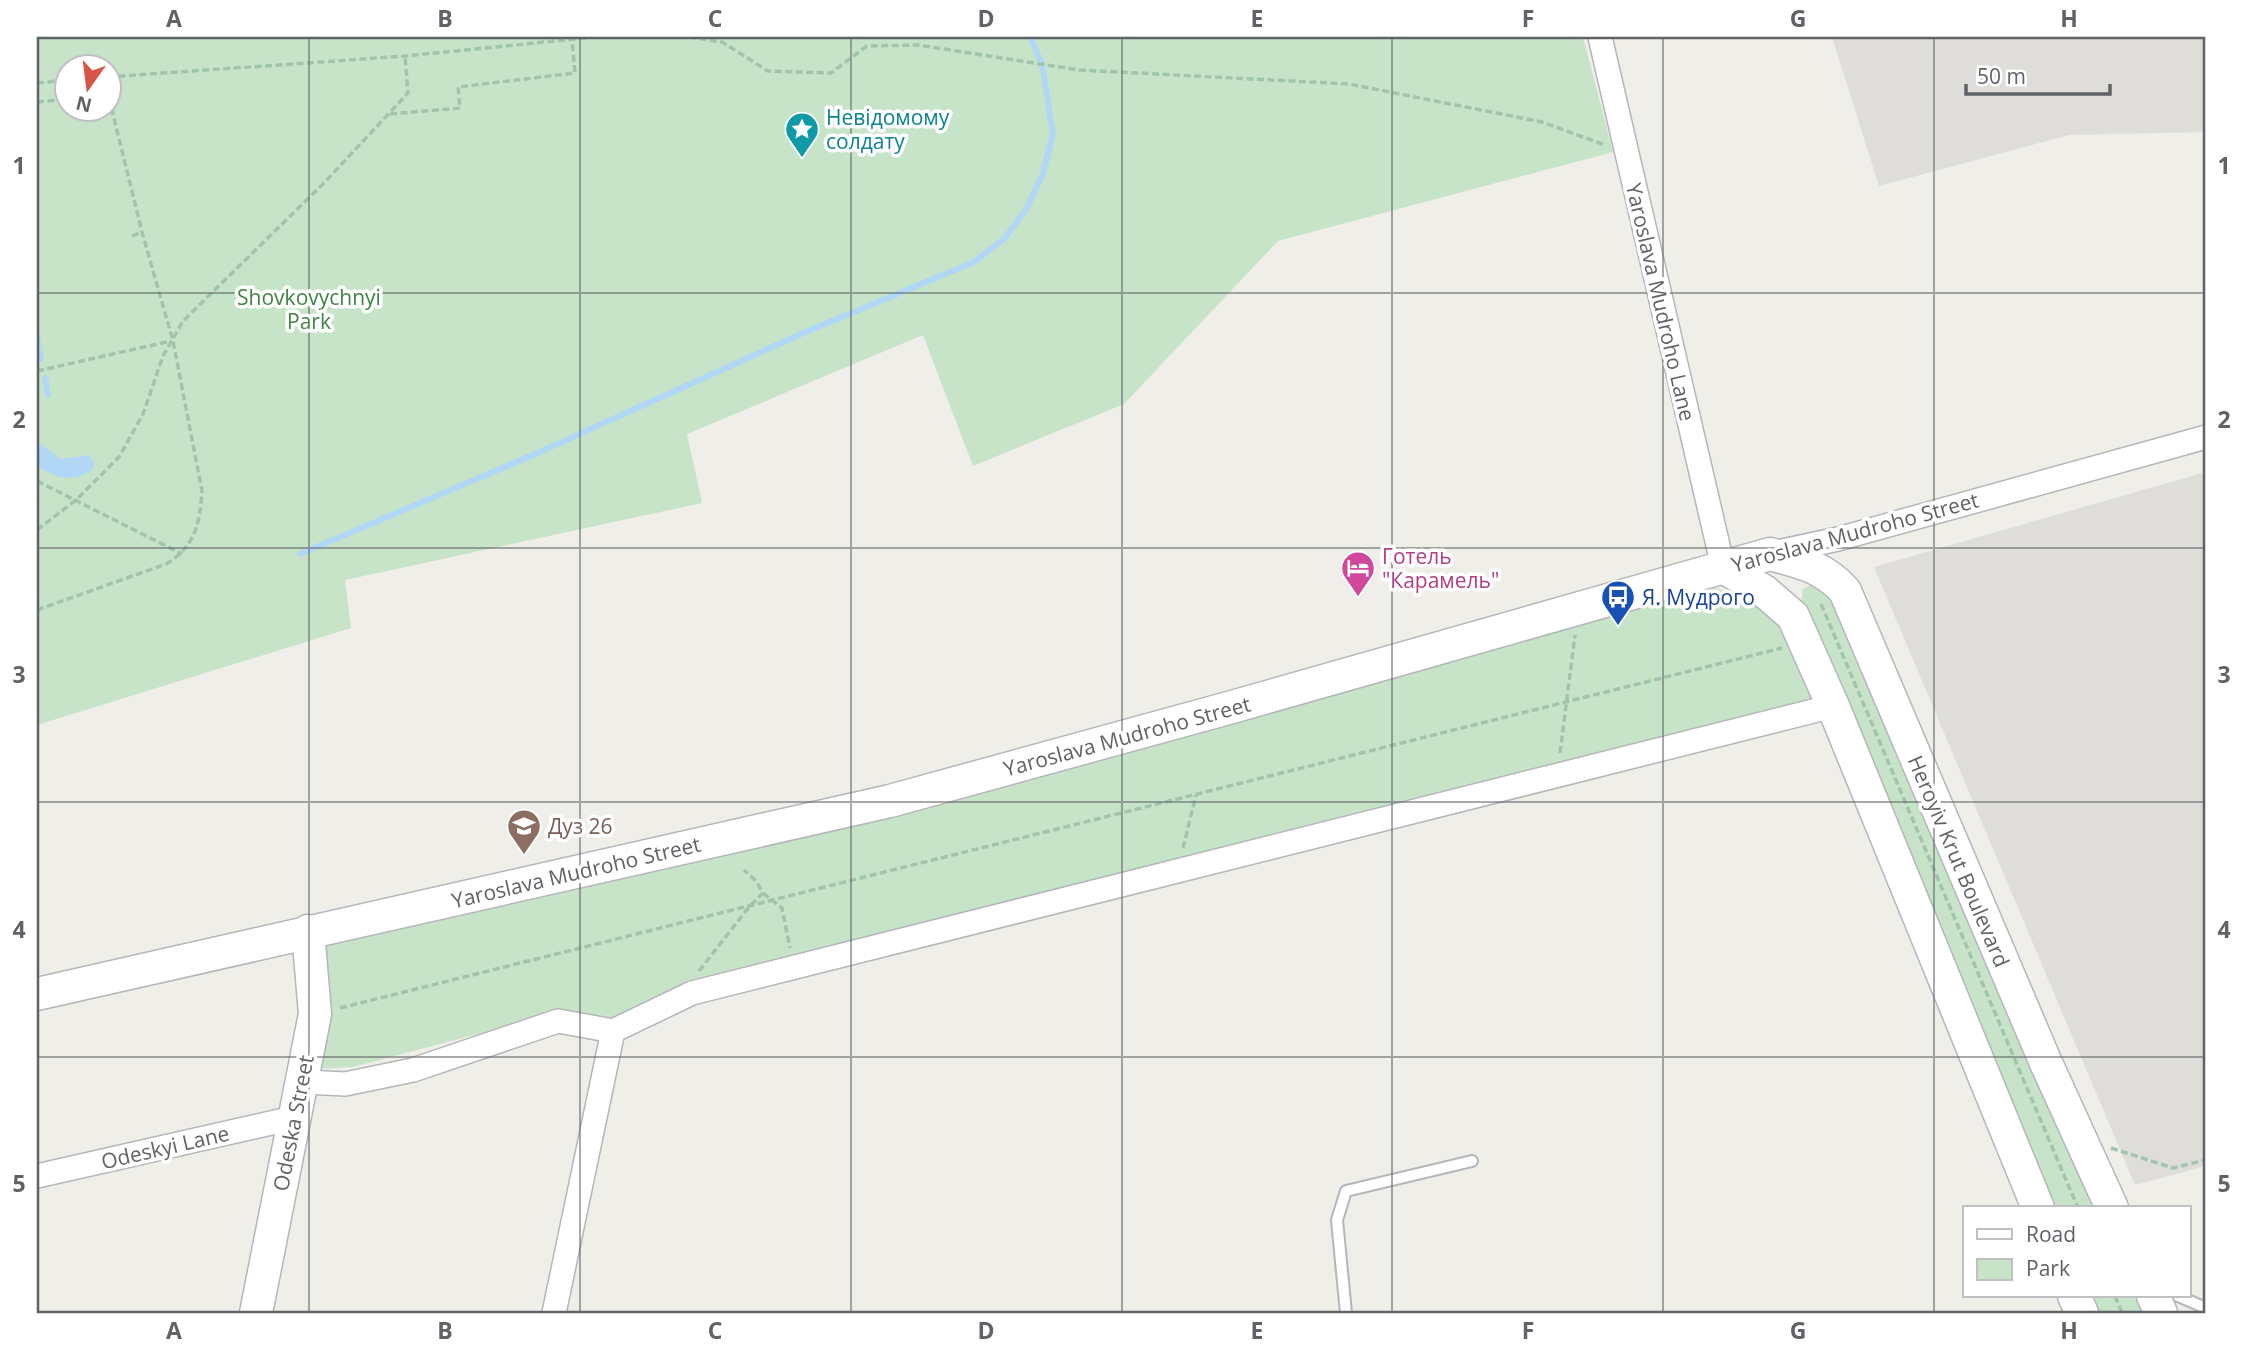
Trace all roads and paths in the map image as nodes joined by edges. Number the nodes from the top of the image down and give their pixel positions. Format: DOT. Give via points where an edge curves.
graph roads {
  1 [pos="595,37"];
  2 [pos="688,37"];
  3 [pos="729,37"];
  4 [pos="1600,37"];
  5 [pos="572,38"];
  6 [pos="722,42"];
  7 [pos="405,56"];
  8 [pos="122,76"];
  9 [pos="388,114"];
  10 [pos="116,122"];
  11 [pos="1627,153"];
  12 [pos="142,232"];
  13 [pos="132,236"];
  14 [pos="173,341"];
  15 [pos="37,371"];
  16 [pos="2206,437"];
  17 [pos="37,481"];
  18 [pos="76,500"];
  19 [pos="37,530"];
  20 [pos="182,554"];
  21 [pos="1770,554"];
  22 [pos="1723,567"];
  23 [pos="1820,602"];
  24 [pos="1578,608"];
  25 [pos="37,610"];
  26 [pos="1805,643"];
  27 [pos="1566,702"];
  28 [pos="1833,706"];
  29 [pos="1557,776"];
  30 [pos="1196,795"];
  31 [pos="744,870"];
  32 [pos="1178,871"];
  33 [pos="763,893"];
  34 [pos="774,900"];
  35 [pos="749,907"];
  36 [pos="308,931"];
  37 [pos="794,967"];
  38 [pos="692,993"];
  39 [pos="37,994"];
  40 [pos="315,1014"];
  41 [pos="613,1031"];
  42 [pos="301,1080"];
  43 [pos="293,1118"];
  44 [pos="2043,1126"];
  45 [pos="2079,1139"];
  46 [pos="2206,1160"];
  47 [pos="1472,1161"];
  48 [pos="37,1176"];
  49 [pos="2037,1206"];
  50 [pos="2077,1206"];
  51 [pos="2111,1206"];
  52 [pos="2183,1298"];
  53 [pos="2206,1308"];
  54 [pos="256,1313"];
  55 [pos="554,1313"];
  56 [pos="1346,1313"];
  1 -- 5 [label="path"];
  2 -- 6 [label="path"];
  3 -- 6 [label="path"];
  4 -- 11 [label="street, Yaroslava Mudroho Lane"];
  5 -- 7 [label="path"];
  5 -- 9 [label="path" via="575,73 458,87 460,108"];
  6 -- 11 [label="path" via="768,71 831,73 867,46 918,45 1079,70 1349,84 1542,122"];
  7 -- 8 [label="path"];
  7 -- 9 [label="path" via="408,93"];
  9 -- 14 [label="path" via="183,321"];
  10 -- 12 [label="path"];
  11 -- 22 [label="street, Yaroslava Mudroho Lane"];
  12 -- 13 [label="path"];
  12 -- 14 [label="path"];
  14 -- 15 [label="path"];
  14 -- 18 [label="path" via="163,356 143,414 119,457"];
  14 -- 20 [label="path" via="202,491 193,536"];
  16 -- 21 [label="street, Yaroslava Mudroho Street"];
  17 -- 18 [label="path"];
  18 -- 19 [label="path"];
  18 -- 20 [label="path"];
  20 -- 25 [label="path" via="166,564"];
  21 -- 22 [label="street, Yaroslava Mudroho Street"];
  21 -- 45 [label="street, Heroyiv Krut Boulevard" via="1815,566 1845,591"];
  22 -- 24 [label="street, Yaroslava Mudroho Street"];
  22 -- 26 [label="street" via="1764,591 1793,616"];
  23 -- 44 [label="path"];
  24 -- 27 [label="path"];
  24 -- 36 [label="street, Yaroslava Mudroho Street" via="890,801"];
  26 -- 27 [label="path"];
  26 -- 28 [label="street"];
  27 -- 29 [label="path"];
  27 -- 30 [label="path"];
  28 -- 29 [label="street"];
  28 -- 49 [label="street"];
  29 -- 32 [label="street"];
  30 -- 32 [label="path"];
  30 -- 34 [label="path"];
  31 -- 33 [label="path"];
  32 -- 37 [label="street"];
  33 -- 34 [label="path"];
  33 -- 35 [label="path"];
  34 -- 35 [label="path"];
  34 -- 37 [label="path" via="782,908"];
  35 -- 38 [label="path" via="699,970"];
  35 -- 40 [label="path"];
  36 -- 39 [label="street, Yaroslava Mudroho Street"];
  36 -- 40 [label="street, Odeska Street"];
  37 -- 38 [label="street"];
  38 -- 41 [label="street"];
  40 -- 42 [label="street, Odeska Street"];
  41 -- 42 [label="street" via="558,1021 413,1070 345,1084"];
  41 -- 55 [label="street"];
  42 -- 43 [label="street, Odeska Street"];
  43 -- 48 [label="street, Odeskyi Lane"];
  43 -- 54 [label="street, Odeska Street"];
  44 -- 45 [label="path"];
  44 -- 50 [label="path"];
  45 -- 46 [label="path" via="2173,1168"];
  45 -- 51 [label="street, Heroyiv Krut Boulevard"];
  47 -- 56 [label="lane" via="1346,1191 1337,1220"];
  52 -- 53 [label="lane"];
}
